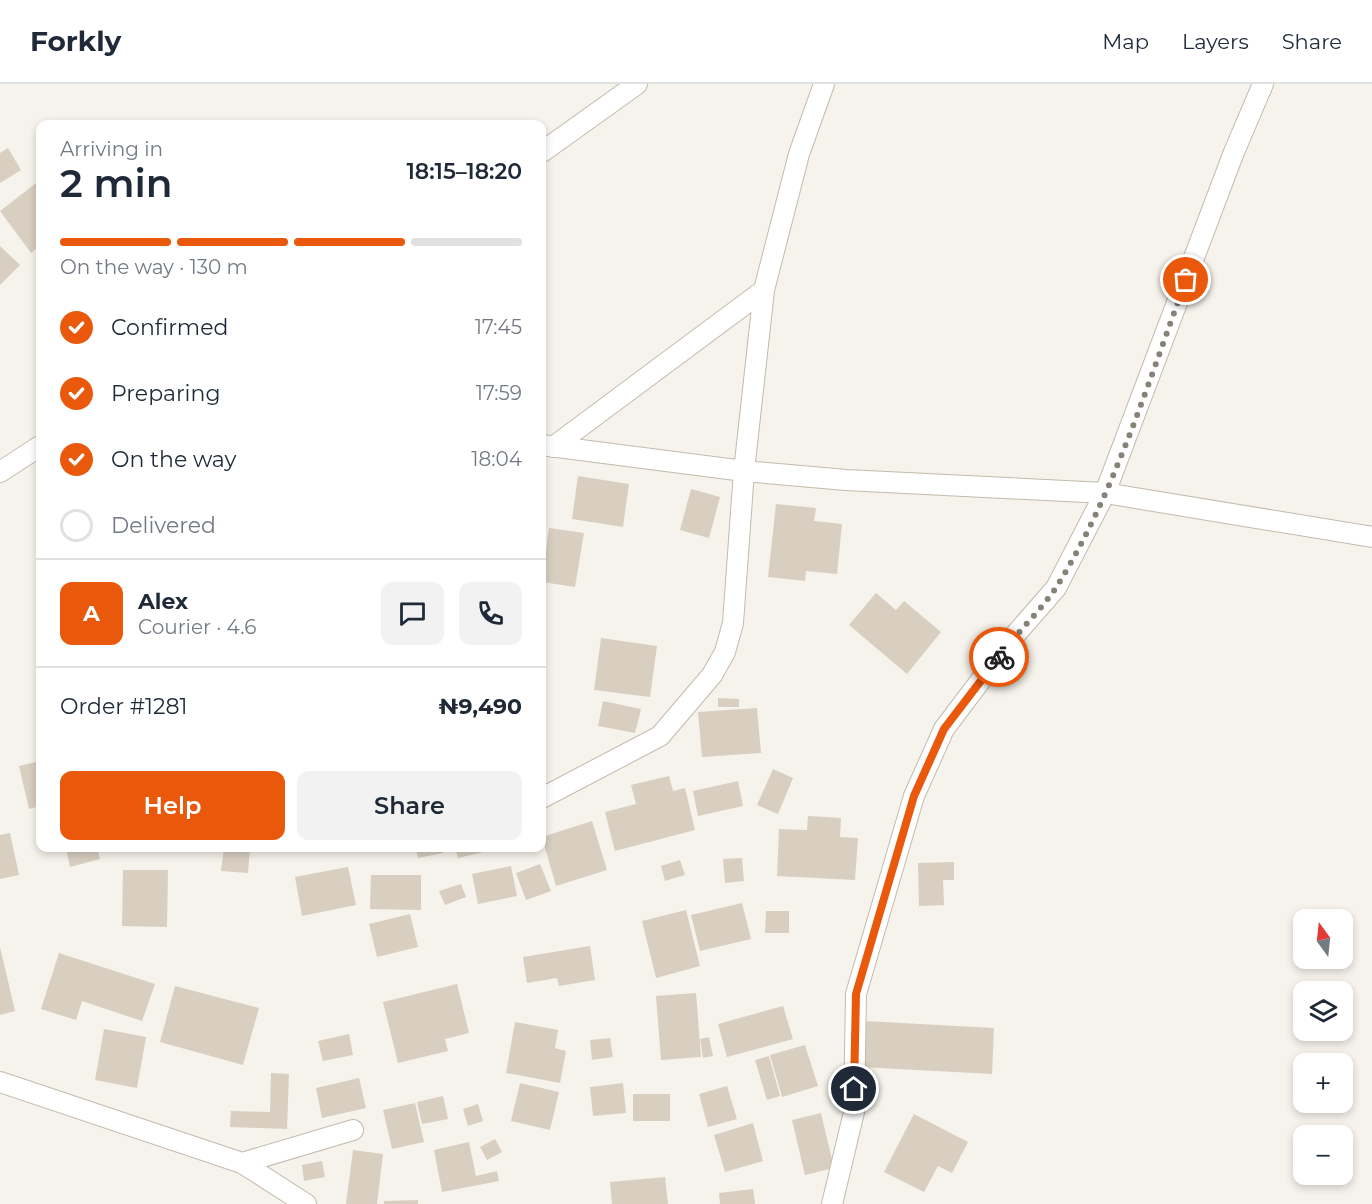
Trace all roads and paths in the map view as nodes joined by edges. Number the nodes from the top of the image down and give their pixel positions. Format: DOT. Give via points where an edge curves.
graph roads {
  1 [pos="637,84"];
  2 [pos="824,84"];
  3 [pos="1263,84"];
  4 [pos="546,149"];
  5 [pos="764,290"];
  6 [pos="547,446"];
  7 [pos="36,449"];
  8 [pos="744,471"];
  9 [pos="0,472"];
  10 [pos="1105,493"];
  11 [pos="1372,537"];
  12 [pos="546,796"];
  13 [pos="0,1082"];
  14 [pos="353,1130"];
  15 [pos="242,1163"];
  16 [pos="306,1204"];
  17 [pos="832,1204"];
  1 -- 4 [label="street"];
  2 -- 5 [label="street" via="799,154"];
  3 -- 10 [label="street"];
  5 -- 6 [label="street"];
  5 -- 8 [label="street"];
  6 -- 8 [label="street"];
  7 -- 9 [label="street"];
  8 -- 10 [label="street"];
  8 -- 12 [label="street" via="733,623 725,652 712,675 660,736"];
  10 -- 11 [label="street"];
  10 -- 17 [label="street" via="1056,588 944,729 914,796 856,994 854,1112"];
  13 -- 15 [label="street"];
  14 -- 15 [label="street"];
  15 -- 16 [label="street"];
}
